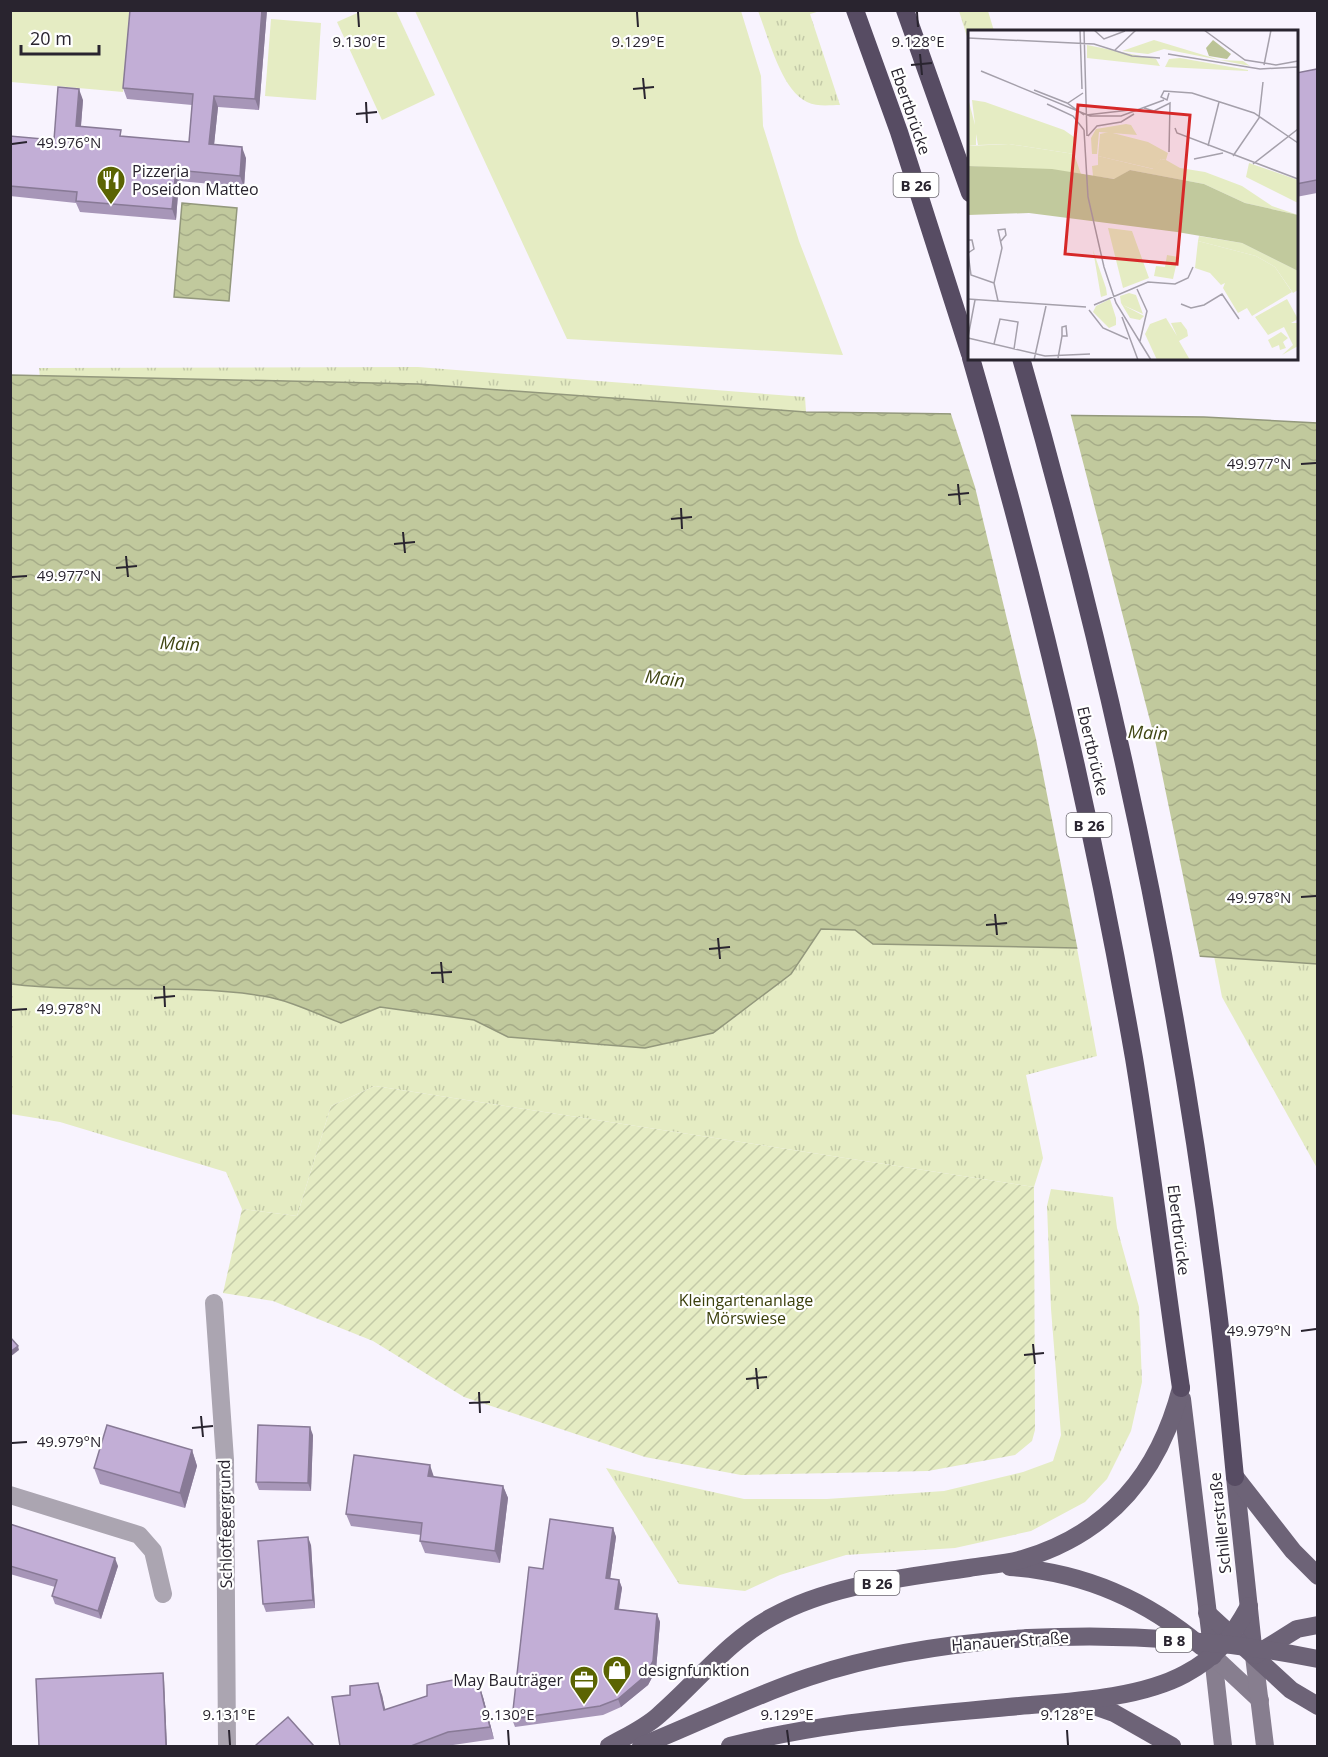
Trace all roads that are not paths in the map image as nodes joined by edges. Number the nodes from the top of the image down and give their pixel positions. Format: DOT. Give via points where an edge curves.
graph roads {
  1 [pos="905,10"];
  2 [pos="857,14"];
  3 [pos="968,190"];
  4 [pos="968,350"];
  5 [pos="971,360"];
  6 [pos="1022,360"];
  7 [pos="1217,1296"];
  8 [pos="1168,1300"];
  9 [pos="214,1303"];
  10 [pos="1181,1388"];
  11 [pos="1235,1477"];
  12 [pos="10,1495"];
  13 [pos="987,1565"];
  14 [pos="1317,1576"];
  15 [pos="163,1593"];
  16 [pos="1249,1606"];
  17 [pos="1208,1613"];
  18 [pos="1317,1625"];
  19 [pos="1233,1637"];
  20 [pos="1213,1656"];
  21 [pos="1254,1656"];
  22 [pos="1317,1659"];
  23 [pos="1236,1676"];
  24 [pos="1260,1700"];
  25 [pos="1081,1702"];
  26 [pos="1218,1706"];
  27 [pos="1317,1706"];
  28 [pos="713,1717"];
  29 [pos="227,1746"];
  30 [pos="609,1746"];
  31 [pos="640,1746"];
  32 [pos="660,1746"];
  33 [pos="730,1746"];
  34 [pos="1172,1746"];
  35 [pos="1223,1746"];
  36 [pos="1265,1746"];
  1 -- 3 [label="highway, Ebertbrücke / B 26"];
  2 -- 4 [label="highway, Ebertbrücke / B 26"];
  5 -- 8 [label="highway, Ebertbrücke / B 26" via="1035,591 1089,824 1134,1059"];
  6 -- 7 [label="highway, Ebertbrücke / B 26" via="1082,581 1136,816 1178,1042"];
  7 -- 11 [label="highway, Schillerstraße / B 26"];
  8 -- 10 [label="highway, Schillerstraße / B 26"];
  9 -- 29 [label="street, Schlotfegergrund" via="225,1460"];
  10 -- 13 [label="main road" via="1157,1455 1138,1484 1113,1510 1086,1532 1054,1548 1022,1560"];
  10 -- 17 [label="main road, Schillerstraße"];
  11 -- 14 [label="main road"];
  11 -- 16 [label="main road, Schillerstraße"];
  12 -- 15 [label="street" via="139,1535 153,1551"];
  13 -- 20 [label="main road" via="1070,1576 1109,1589 1147,1607"];
  13 -- 30 [label="main road, B 26" via="838,1591 771,1617 743,1636 656,1718"];
  16 -- 19 [label="main road"];
  16 -- 21 [label="main road, Schillerstraße"];
  17 -- 19 [label="main road"];
  17 -- 20 [label="main road, Schillerstraße"];
  18 -- 21 [label="main road" via="1297,1629"];
  19 -- 20 [label="main road"];
  19 -- 21 [label="main road"];
  20 -- 23 [label="main road"];
  20 -- 25 [label="main road" via="1170,1681"];
  20 -- 26 [label="main road, Schillerstraße"];
  21 -- 23 [label="main road"];
  21 -- 24 [label="main road, Schillerstraße"];
  21 -- 27 [label="main road" via="1291,1690"];
  22 -- 28 [label="main road, Hanauer Straße / B 8, bridge" via="1171,1639 1028,1638 946,1645 809,1677"];
  23 -- 24 [label="main road"];
  23 -- 26 [label="main road"];
  24 -- 36 [label="main road, Schillerstraße"];
  25 -- 33 [label="main road" via="832,1724"];
  25 -- 34 [label="main road" via="1124,1718"];
  26 -- 35 [label="main road, Schillerstraße"];
  28 -- 31 [label="main road, Hanauer Straße / B 8"];
  28 -- 32 [label="main road, Hanauer Straße / B 8"];
}
